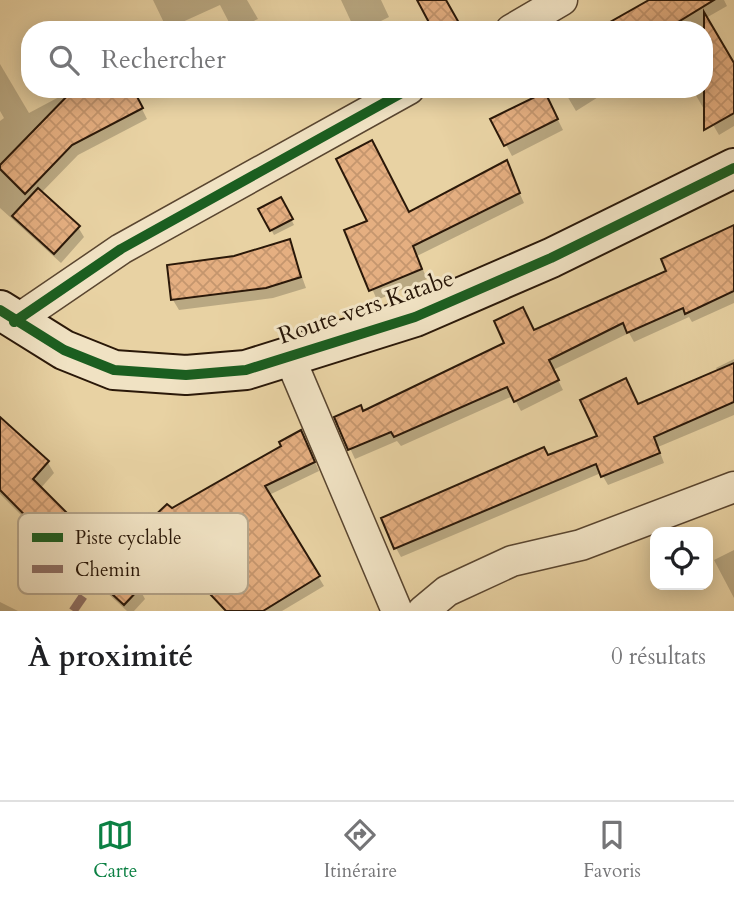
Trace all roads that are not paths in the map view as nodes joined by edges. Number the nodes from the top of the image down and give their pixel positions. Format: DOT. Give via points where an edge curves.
graph roads {
  1 [pos="562,0"];
  2 [pos="526,21"];
  3 [pos="393,98"];
  4 [pos="734,168"];
  5 [pos="7,316"];
  6 [pos="289,356"];
  7 [pos="734,487"];
  8 [pos="397,611"];
  9 [pos="423,611"];
  1 -- 2 [label="street"];
  3 -- 5 [label="street"];
  4 -- 6 [label="street, Route vers Katabe" via="551,258 415,317"];
  5 -- 6 [label="street, Route vers Katabe" via="64,351 114,370 186,375 246,370"];
  6 -- 8 [label="street"];
  7 -- 9 [label="street" via="581,545 512,561 447,591"];
}
